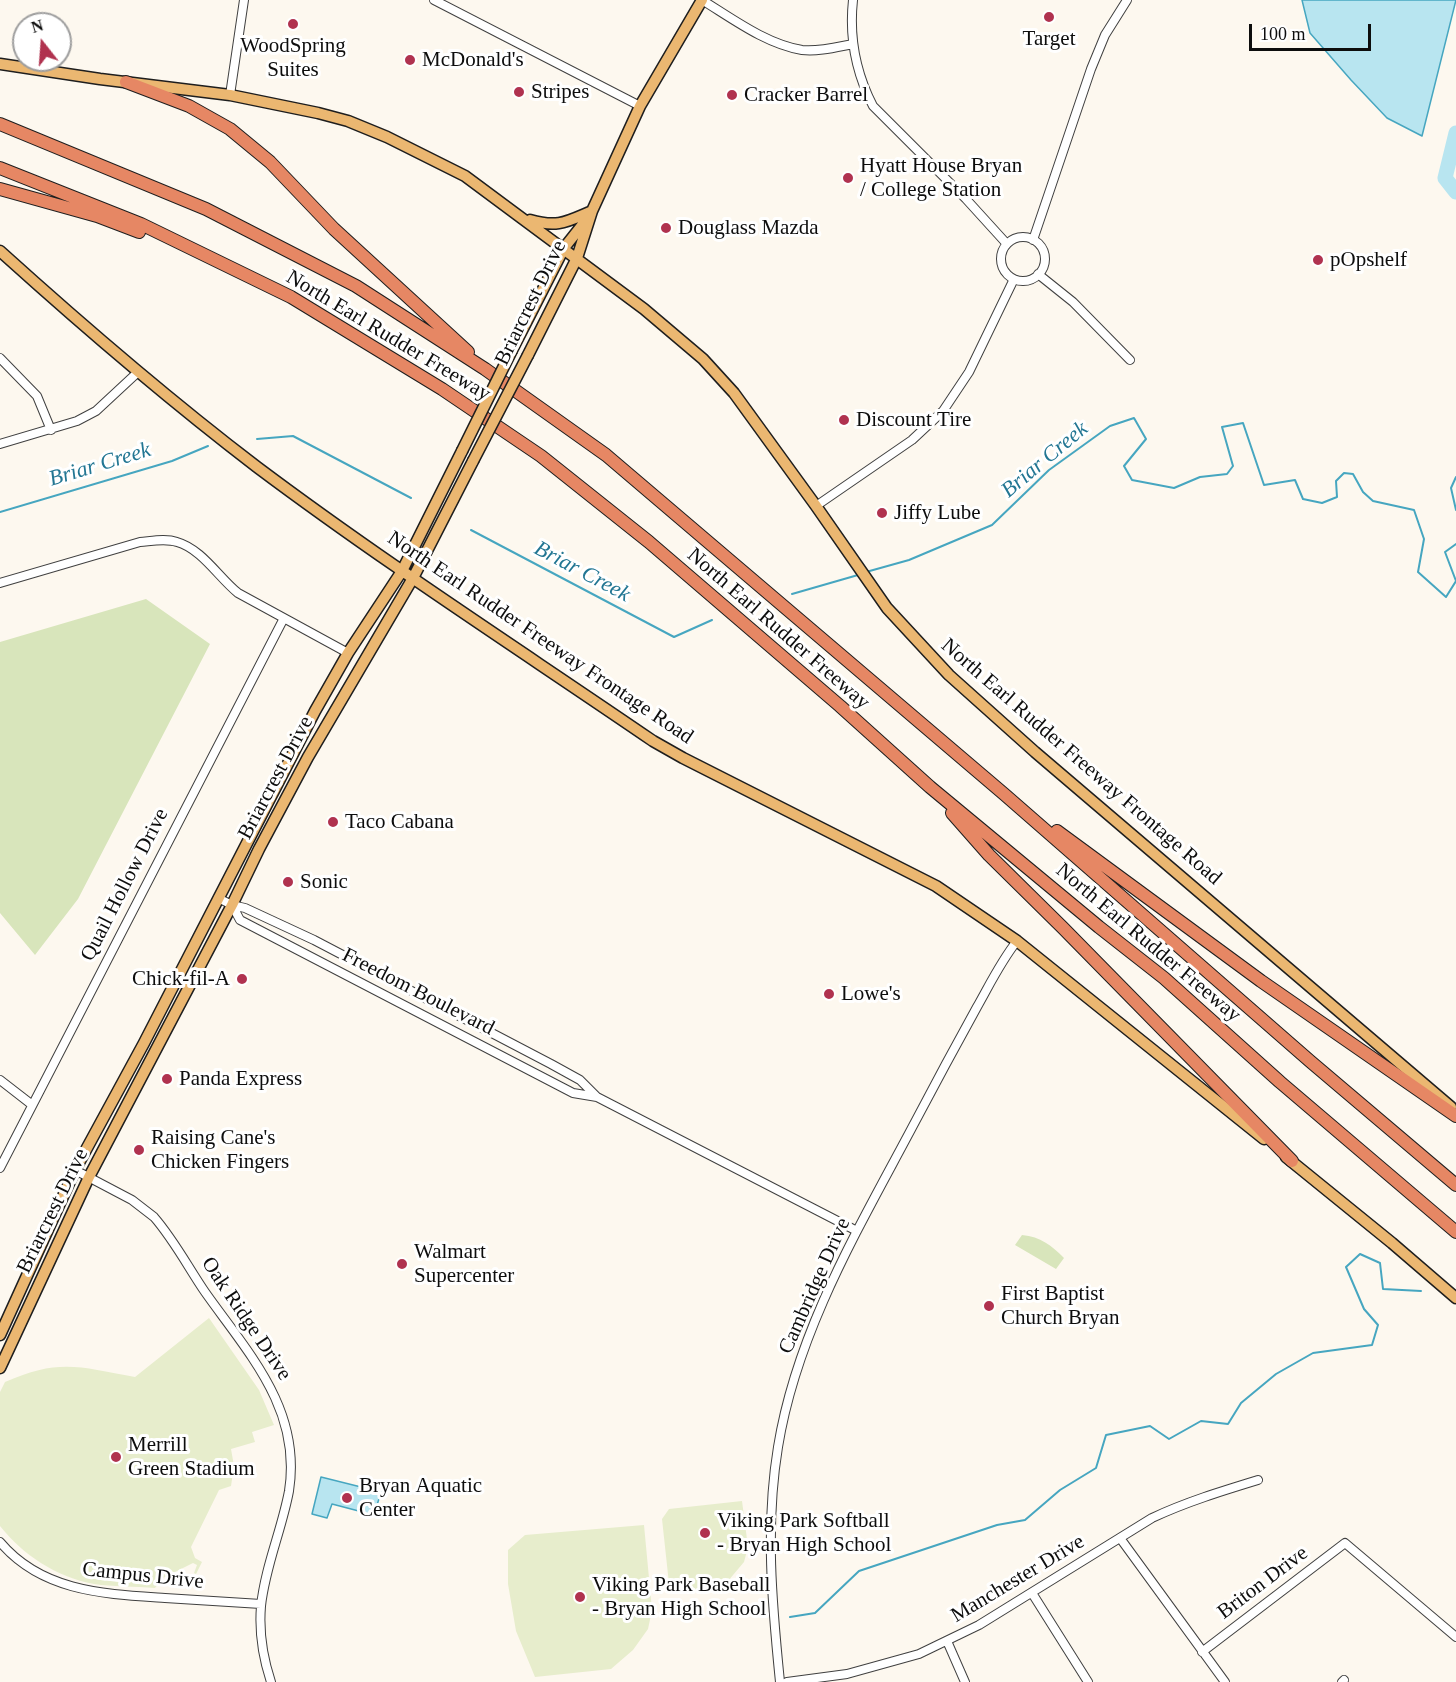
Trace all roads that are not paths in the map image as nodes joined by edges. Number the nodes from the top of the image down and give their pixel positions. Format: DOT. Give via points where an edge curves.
graph roads {
  1 [pos="244,0"];
  2 [pos="434,0"];
  3 [pos="702,0"];
  4 [pos="853,0"];
  5 [pos="1127,0"];
  6 [pos="853,44"];
  7 [pos="0,64"];
  8 [pos="126,82"];
  9 [pos="230,95"];
  10 [pos="640,106"];
  11 [pos="0,124"];
  12 [pos="0,168"];
  13 [pos="0,189"];
  14 [pos="592,211"];
  15 [pos="522,217"];
  16 [pos="1033,240"];
  17 [pos="1006,243"];
  18 [pos="564,248"];
  19 [pos="0,251"];
  20 [pos="212,258"];
  21 [pos="577,258"];
  22 [pos="1038,274"];
  23 [pos="1014,279"];
  24 [pos="0,358"];
  25 [pos="1130,360"];
  26 [pos="486,369"];
  27 [pos="138,372"];
  28 [pos="51,430"];
  29 [pos="0,444"];
  30 [pos="816,506"];
  31 [pos="402,571"];
  32 [pos="414,578"];
  33 [pos="0,582"];
  34 [pos="284,618"];
  35 [pos="348,653"];
  36 [pos="930,787"];
  37 [pos="1004,794"];
  38 [pos="218,898"];
  39 [pos="232,905"];
  40 [pos="1017,941"];
  41 [pos="362,966"];
  42 [pos="356,980"];
  43 [pos="426,999"];
  44 [pos="419,1013"];
  45 [pos="500,1037"];
  46 [pos="492,1051"];
  47 [pos="0,1080"];
  48 [pos="597,1097"];
  49 [pos="31,1104"];
  50 [pos="1456,1111"];
  51 [pos="1456,1116"];
  52 [pos="1292,1161"];
  53 [pos="0,1168"];
  54 [pos="75,1170"];
  55 [pos="89,1177"];
  56 [pos="1456,1185"];
  57 [pos="857,1231"];
  58 [pos="1456,1232"];
  59 [pos="1456,1298"];
  60 [pos="0,1335"];
  61 [pos="0,1368"];
  62 [pos="1258,1480"];
  63 [pos="1120,1538"];
  64 [pos="0,1542"];
  65 [pos="1032,1593"];
  66 [pos="261,1604"];
  67 [pos="1456,1637"];
  68 [pos="947,1641"];
  69 [pos="1202,1652"];
  70 [pos="848,1678"];
  71 [pos="271,1682"];
  72 [pos="780,1682"];
  73 [pos="787,1682"];
  74 [pos="965,1682"];
  75 [pos="1088,1682"];
  76 [pos="1225,1682"];
  1 -- 9 [label="street"];
  2 -- 10 [label="street"];
  3 -- 6 [label="street" via="776,42 803,50"];
  3 -- 10 [label="main road, Briarcrest Drive"];
  4 -- 6 [label="street"];
  5 -- 16 [label="street" via="1105,35 1091,69"];
  6 -- 17 [label="street" via="865,91 873,106"];
  7 -- 8 [label="main road, North Earl Rudder Freeway Frontage Road"];
  8 -- 9 [label="main road, North Earl Rudder Freeway Frontage Road"];
  8 -- 26 [label="highway" via="189,106 230,129 270,162 334,229"];
  9 -- 15 [label="main road, North Earl Rudder Freeway Frontage Road" via="318,113 387,137 465,176"];
  10 -- 14 [label="main road, Briarcrest Drive"];
  11 -- 26 [label="highway, North Earl Rudder Freeway" via="206,209 356,286"];
  12 -- 20 [label="highway, North Earl Rudder Freeway" via="141,224"];
  13 -- 20 [label="highway" via="98,216"];
  14 -- 15 [label="main road" via="548,225"];
  14 -- 18 [label="main road, Briarcrest Drive"];
  14 -- 21 [label="main road, Briarcrest Drive"];
  15 -- 18 [label="main road, North Earl Rudder Freeway Frontage Road"];
  16 -- 17 [label="street" via="1017,237"];
  16 -- 22 [label="street" via="1044,256 1044,266"];
  17 -- 23 [label="street" via="1001,261"];
  18 -- 21 [label="main road, North Earl Rudder Freeway Frontage Road"];
  18 -- 31 [label="main road, Briarcrest Drive, bridge"];
  19 -- 27 [label="main road, North Earl Rudder Freeway Frontage Road"];
  20 -- 36 [label="highway, North Earl Rudder Freeway" via="301,303 442,388 541,456 649,542"];
  21 -- 30 [label="main road, North Earl Rudder Freeway Frontage Road" via="703,359 734,393"];
  21 -- 32 [label="main road, Briarcrest Drive, bridge"];
  22 -- 23 [label="street" via="1031,279"];
  22 -- 25 [label="street" via="1080,308"];
  23 -- 30 [label="street" via="969,372 943,411 912,440"];
  24 -- 28 [label="street" via="37,396"];
  26 -- 37 [label="highway, North Earl Rudder Freeway" via="606,455"];
  27 -- 28 [label="street" via="96,411"];
  27 -- 31 [label="main road, North Earl Rudder Freeway Frontage Road" via="257,466"];
  28 -- 29 [label="street"];
  30 -- 50 [label="main road, North Earl Rudder Freeway Frontage Road" via="887,608 949,675"];
  31 -- 32 [label="main road, North Earl Rudder Freeway Frontage Road"];
  31 -- 35 [label="main road, Briarcrest Drive"];
  32 -- 39 [label="main road, Briarcrest Drive" via="308,757"];
  32 -- 40 [label="main road, North Earl Rudder Freeway Frontage Road" via="653,741 936,886"];
  33 -- 34 [label="street" via="140,542 178,542 202,558 238,593"];
  34 -- 35 [label="street"];
  34 -- 49 [label="street, Quail Hollow Drive"];
  35 -- 38 [label="main road, Briarcrest Drive"];
  36 -- 52 [label="highway" via="989,855"];
  36 -- 58 [label="highway, North Earl Rudder Freeway" via="1164,978"];
  37 -- 51 [label="highway" via="1261,981"];
  37 -- 56 [label="highway, North Earl Rudder Freeway"];
  38 -- 39 [label="street, Freedom Boulevard"];
  38 -- 54 [label="main road, Briarcrest Drive"];
  39 -- 41 [label="street, Freedom Boulevard"];
  39 -- 42 [label="street, Freedom Boulevard" via="240,920"];
  39 -- 55 [label="main road, Briarcrest Drive"];
  40 -- 52 [label="main road, North Earl Rudder Freeway Frontage Road"];
  40 -- 57 [label="street, Cambridge Drive" via="960,1037"];
  41 -- 42 [label="street"];
  41 -- 43 [label="street, Freedom Boulevard"];
  42 -- 44 [label="street, Freedom Boulevard"];
  43 -- 44 [label="street"];
  43 -- 45 [label="street, Freedom Boulevard"];
  44 -- 46 [label="street, Freedom Boulevard"];
  45 -- 46 [label="street"];
  45 -- 48 [label="street, Freedom Boulevard" via="580,1080"];
  46 -- 48 [label="street, Freedom Boulevard" via="573,1093"];
  47 -- 49 [label="street"];
  48 -- 57 [label="street, Freedom Boulevard"];
  49 -- 53 [label="street, Quail Hollow Drive"];
  52 -- 59 [label="main road, North Earl Rudder Freeway Frontage Road"];
  54 -- 55 [label="street, Oak Ridge Drive"];
  54 -- 60 [label="main road, Briarcrest Drive"];
  55 -- 61 [label="main road, Briarcrest Drive"];
  55 -- 66 [label="street, Oak Ridge Drive" via="132,1200 160,1224 264,1376 279,1405 289,1440 290,1476"];
  57 -- 72 [label="street, Cambridge Drive" via="810,1330 778,1445 770,1558"];
  62 -- 63 [label="street, Manchester Drive" via="1170,1509"];
  63 -- 65 [label="street, Manchester Drive"];
  63 -- 69 [label="street"];
  64 -- 66 [label="street, Campus Drive" via="41,1576 79,1590"];
  65 -- 68 [label="street, Manchester Drive"];
  65 -- 75 [label="street"];
  66 -- 71 [label="street, Oak Ridge Drive" via="262,1640"];
  67 -- 69 [label="street, Briton Drive" via="1345,1543"];
  68 -- 70 [label="street, Manchester Drive"];
  68 -- 74 [label="street"];
  69 -- 76 [label="street"];
  70 -- 73 [label="street, Manchester Drive"];
}
